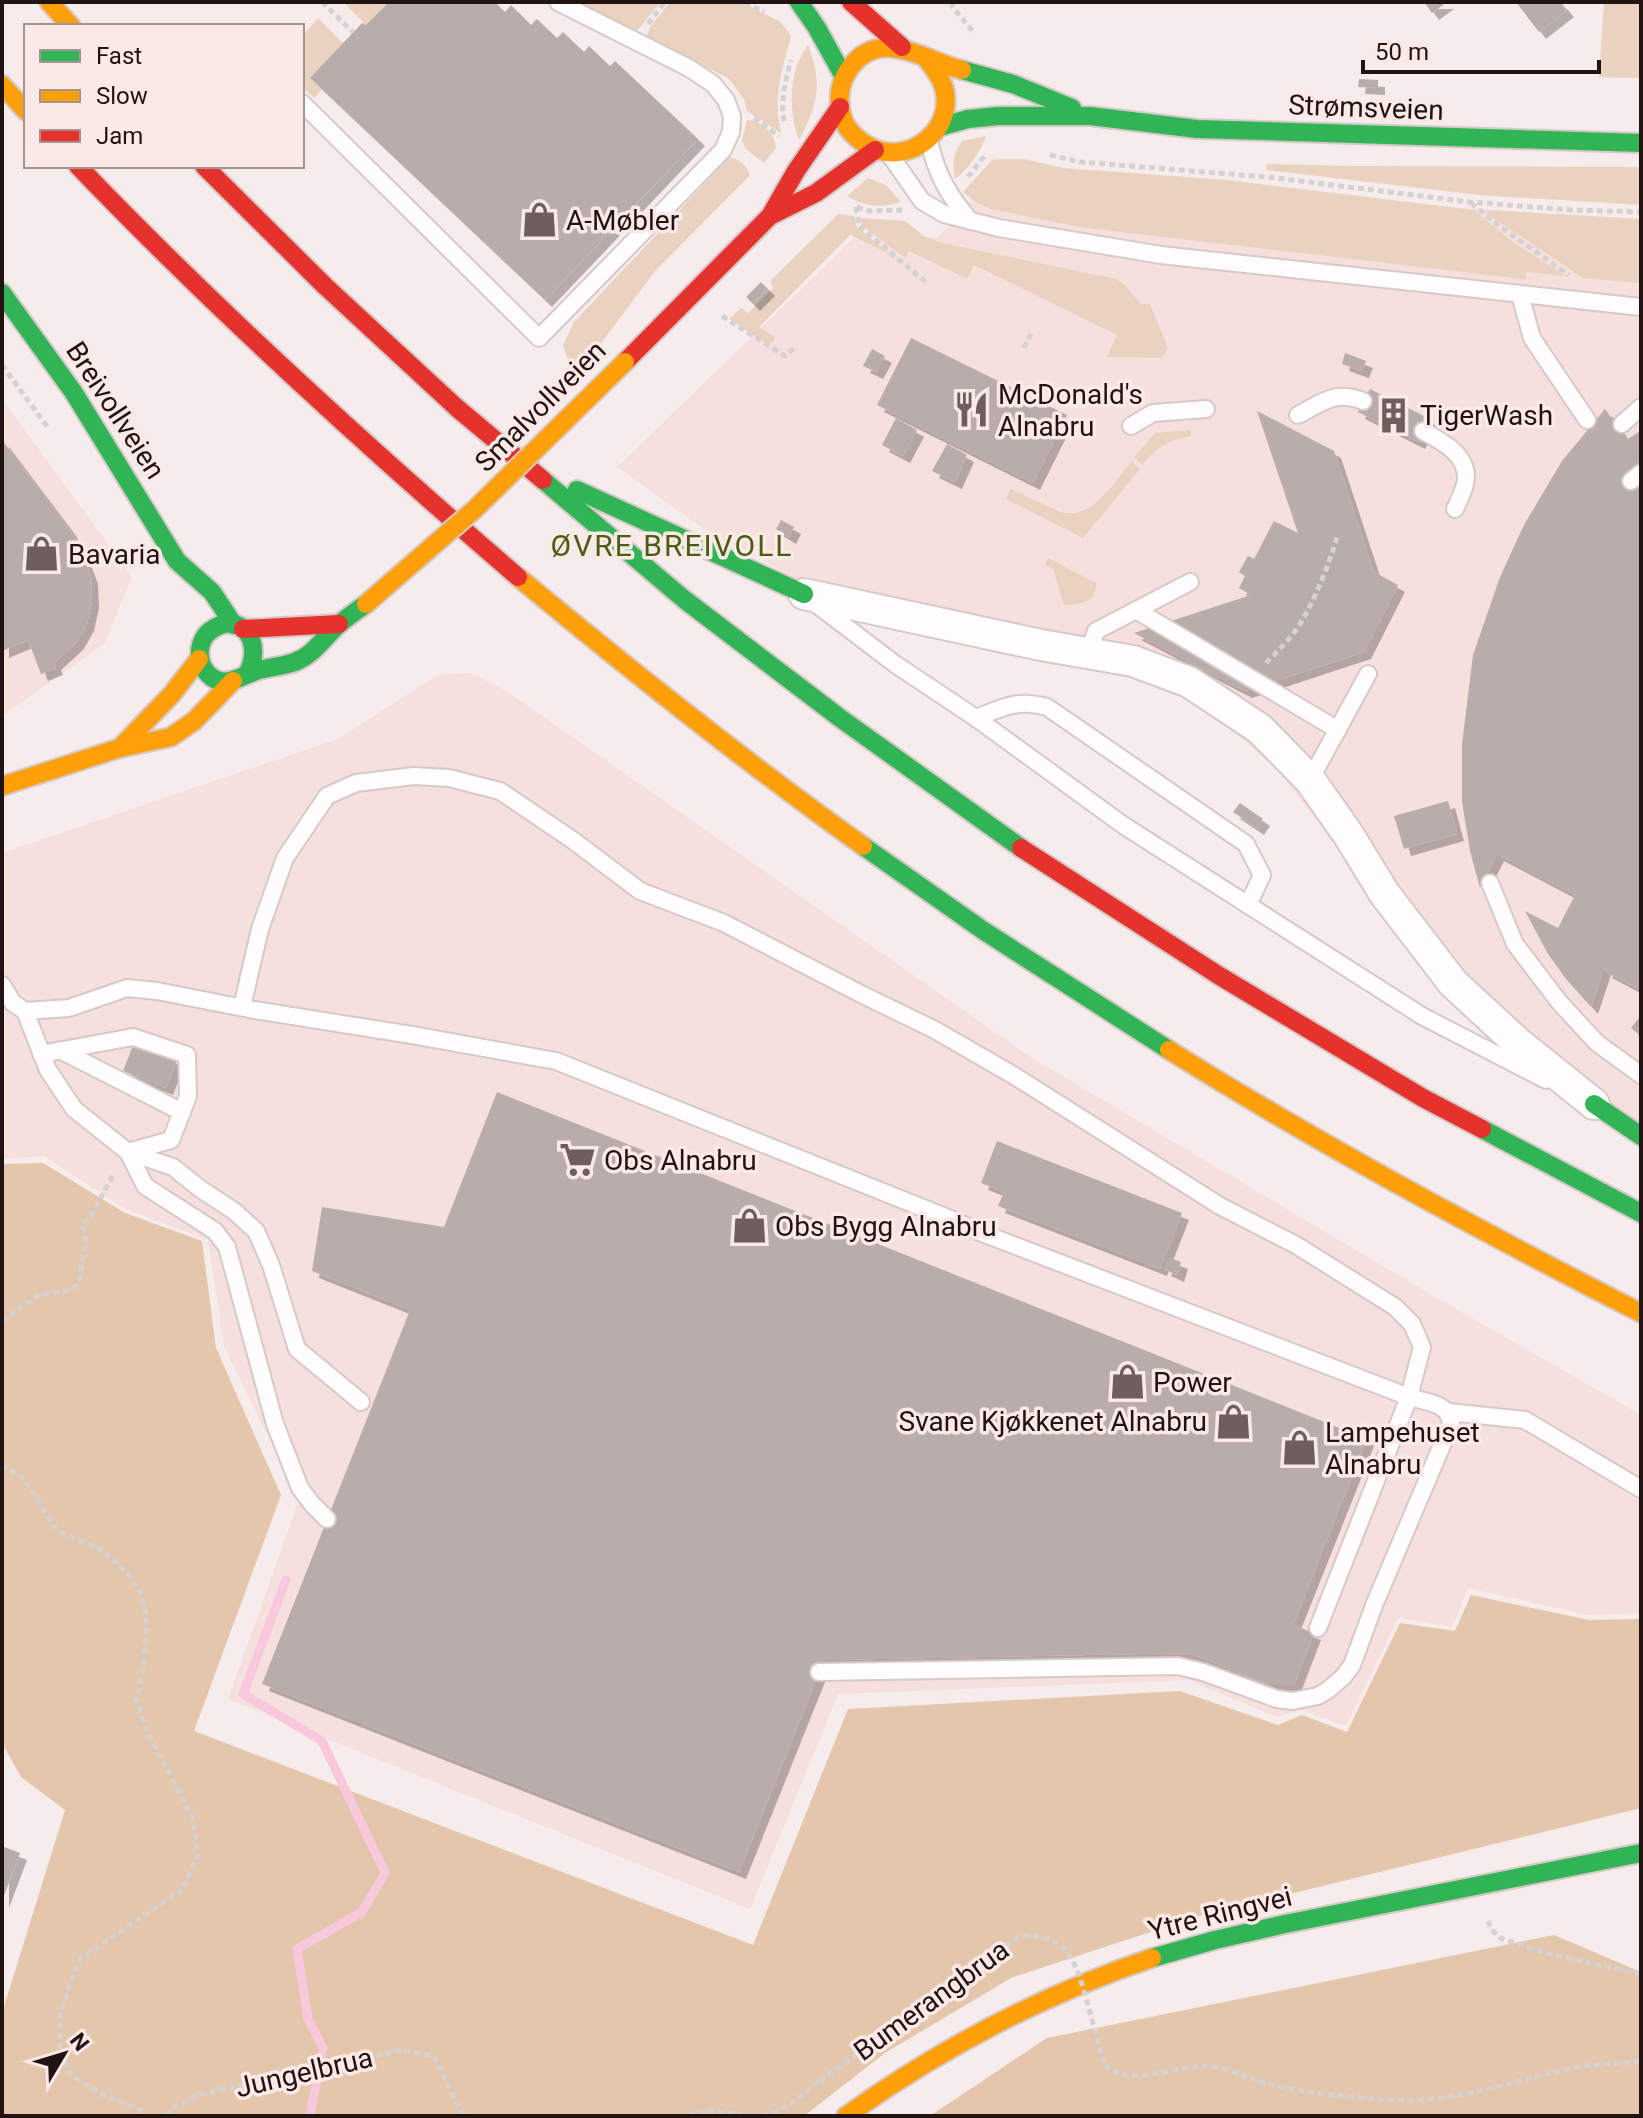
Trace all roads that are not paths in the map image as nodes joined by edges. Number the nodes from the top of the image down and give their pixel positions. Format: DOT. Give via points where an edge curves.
graph roads {
  1 [pos="49,2"];
  2 [pos="558,2"];
  3 [pos="799,2"];
  4 [pos="851,2"];
  5 [pos="69,24"];
  6 [pos="902,47"];
  7 [pos="926,58"];
  8 [pos="844,77"];
  9 [pos="2,85"];
  10 [pos="304,105"];
  11 [pos="840,107"];
  12 [pos="24,109"];
  13 [pos="1090,116"];
  14 [pos="934,133"];
  15 [pos="1641,143"];
  16 [pos="882,152"];
  17 [pos="80,168"];
  18 [pos="206,168"];
  19 [pos="770,216"];
  20 [pos="970,221"];
  21 [pos="2,293"];
  22 [pos="1520,295"];
  23 [pos="1641,307"];
  24 [pos="1363,401"];
  25 [pos="1641,407"];
  26 [pos="1206,409"];
  27 [pos="1298,415"];
  28 [pos="1587,420"];
  29 [pos="1622,424"];
  30 [pos="1131,426"];
  31 [pos="1423,431"];
  32 [pos="524,466"];
  33 [pos="1455,509"];
  34 [pos="177,561"];
  35 [pos="1190,582"];
  36 [pos="183,590"];
  37 [pos="804,594"];
  38 [pos="1136,610"];
  39 [pos="189,619"];
  40 [pos="339,624"];
  41 [pos="239,627"];
  42 [pos="199,652"];
  43 [pos="1089,652"];
  44 [pos="1368,674"];
  45 [pos="240,678"];
  46 [pos="976,718"];
  47 [pos="1338,730"];
  48 [pos="120,748"];
  49 [pos="1310,780"];
  50 [pos="2,786"];
  51 [pos="1490,883"];
  52 [pos="1248,905"];
  53 [pos="3,987"];
  54 [pos="248,1009"];
  55 [pos="25,1011"];
  56 [pos="60,1050"];
  57 [pos="41,1054"];
  58 [pos="1641,1075"];
  59 [pos="1594,1104"];
  60 [pos="182,1112"];
  61 [pos="1641,1136"];
  62 [pos="128,1152"];
  63 [pos="1641,1213"];
  64 [pos="1641,1313"];
  65 [pos="1409,1397"];
  66 [pos="361,1402"];
  67 [pos="1449,1412"];
  68 [pos="1641,1489"];
  69 [pos="327,1519"];
  70 [pos="1318,1628"];
  71 [pos="819,1672"];
  72 [pos="1641,1853"];
  73 [pos="846,2116"];
  1 -- 5 [label="main road"];
  2 -- 10 [label="lane" via="689,68 713,84 732,116 723,150 539,338"];
  3 -- 8 [label="main road"];
  4 -- 6 [label="main road"];
  6 -- 7 [label="main road"];
  6 -- 8 [label="main road" via="875,49"];
  7 -- 13 [label="main road, Strømsveien" via="1027,89"];
  7 -- 14 [label="main road" via="937,69 947,98"];
  8 -- 11 [label="main road"];
  9 -- 12 [label="main road"];
  11 -- 16 [label="main road" via="855,138"];
  11 -- 19 [label="main road, Smalvollveien"];
  13 -- 14 [label="main road, Strømsveien" via="968,119"];
  13 -- 15 [label="main road, Strømsveien" via="1197,129"];
  14 -- 16 [label="main road" via="904,152"];
  14 -- 20 [label="lane" via="939,175"];
  16 -- 19 [label="main road, Smalvollveien"];
  16 -- 20 [label="lane" via="922,201"];
  17 -- 64 [label="main road" via="259,346 408,482 586,635 793,795 974,924 1160,1045 1378,1173"];
  18 -- 32 [label="main road" via="391,347"];
  19 -- 40 [label="main road, Smalvollveien, bridge" via="474,510"];
  20 -- 22 [label="lane" via="1161,255"];
  21 -- 34 [label="main road, Breivollveien" via="82,405"];
  22 -- 23 [label="lane"];
  22 -- 28 [label="lane" via="1532,338"];
  24 -- 27 [label="lane" via="1347,395 1328,399"];
  25 -- 29 [label="lane"];
  26 -- 30 [label="lane" via="1153,413"];
  31 -- 33 [label="lane" via="1463,461 1466,480"];
  32 -- 37 [label="main road"];
  32 -- 63 [label="main road" via="764,662 1026,851 1423,1098"];
  34 -- 36 [label="main road, Breivollveien"];
  34 -- 41 [label="main road, Breivollveien" via="212,592"];
  35 -- 38 [label="lane"];
  37 -- 43 [label="street"];
  37 -- 46 [label="lane"];
  38 -- 43 [label="lane" via="1096,631"];
  38 -- 47 [label="lane"];
  39 -- 42 [label="main road"];
  40 -- 41 [label="main road"];
  40 -- 45 [label="main road, Smalvollveien" via="308,656"];
  41 -- 42 [label="main road" via="213,628 204,635"];
  41 -- 45 [label="main road" via="251,636 256,656"];
  42 -- 45 [label="main road" via="215,679"];
  42 -- 48 [label="main road" via="186,680"];
  43 -- 49 [label="street" via="1133,661 1189,682 1260,729"];
  44 -- 47 [label="lane"];
  45 -- 48 [label="main road" via="171,737"];
  46 -- 52 [label="lane" via="1123,825"];
  46 -- 52 [label="lane" via="1014,704 1047,707 1246,844 1262,875"];
  47 -- 49 [label="lane"];
  48 -- 50 [label="main road"];
  49 -- 59 [label="street" via="1384,893 1453,983"];
  51 -- 58 [label="lane" via="1515,944 1560,1003 1597,1043"];
  52 -- 59 [label="lane" via="1422,1016"];
  53 -- 55 [label="lane"];
  54 -- 55 [label="lane" via="127,988 69,1008"];
  54 -- 65 [label="lane" via="556,1061"];
  54 -- 65 [label="lane" via="260,929 285,858 327,796 356,783 414,776 449,778 500,791 640,891 724,923 935,1030 1395,1307 1412,1324 1422,1347"];
  55 -- 57 [label="lane"];
  56 -- 57 [label="lane"];
  56 -- 60 [label="lane"];
  56 -- 60 [label="lane" via="133,1037 187,1055 188,1096"];
  57 -- 62 [label="lane" via="74,1109"];
  59 -- 61 [label="main road"];
  60 -- 62 [label="lane" via="171,1140"];
  62 -- 66 [label="lane" via="173,1167 256,1231 297,1349"];
  62 -- 69 [label="lane" via="145,1186 215,1231 227,1247 275,1424 300,1488"];
  65 -- 67 [label="lane"];
  65 -- 70 [label="lane"];
  67 -- 68 [label="lane" via="1525,1420"];
  67 -- 71 [label="lane" via="1451,1424 1352,1665 1318,1696 1277,1699 1178,1666"];
  72 -- 73 [label="main road, Ytre Ringvei" via="1286,1924 1169,1953 1027,2008 911,2071"];
}
